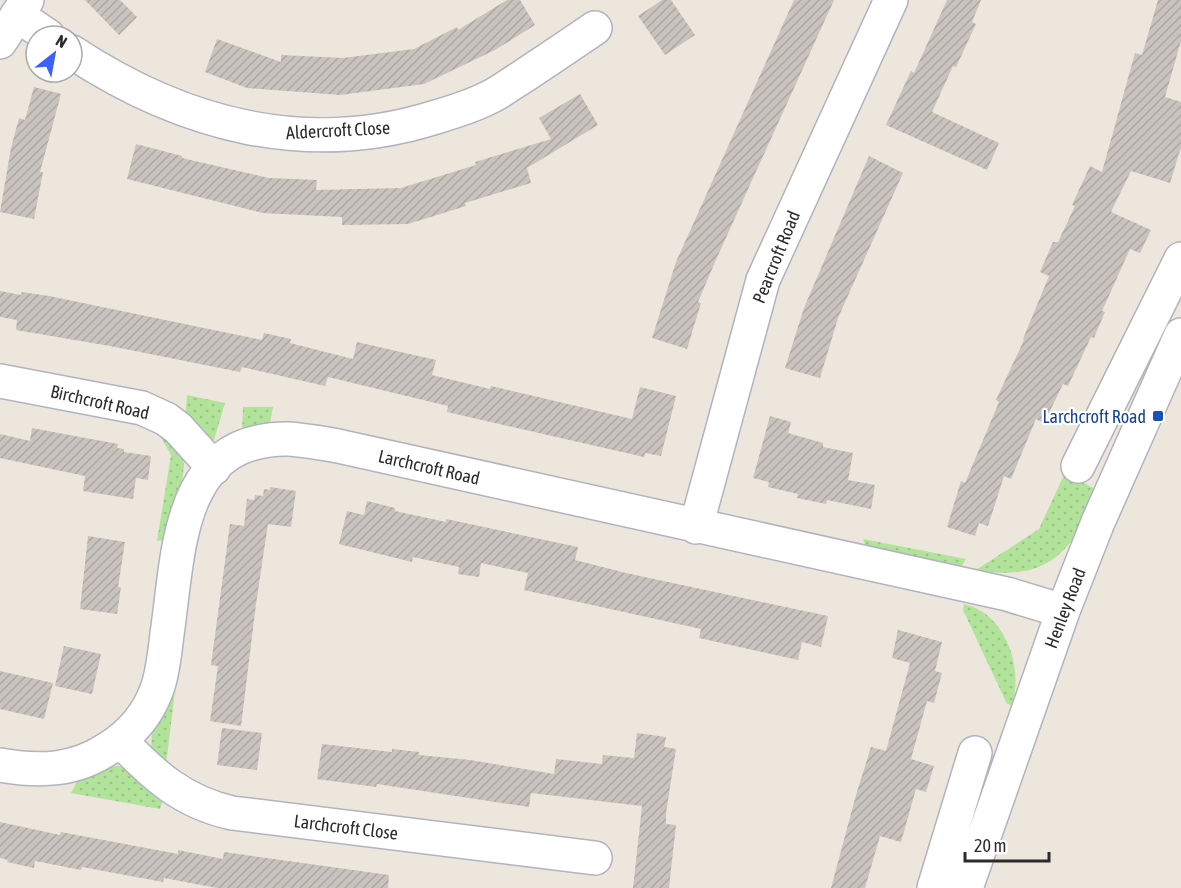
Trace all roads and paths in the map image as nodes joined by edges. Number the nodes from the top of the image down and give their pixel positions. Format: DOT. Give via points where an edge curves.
graph roads {
  1 [pos="891,0"];
  2 [pos="22,7"];
  3 [pos="37,24"];
  4 [pos="595,29"];
  5 [pos="0,42"];
  6 [pos="84,59"];
  7 [pos="1181,259"];
  8 [pos="1181,335"];
  9 [pos="0,381"];
  10 [pos="1102,418"];
  11 [pos="1135,434"];
  12 [pos="1078,466"];
  13 [pos="214,468"];
  14 [pos="696,527"];
  15 [pos="1063,611"];
  16 [pos="120,741"];
  17 [pos="0,765"];
  18 [pos="1000,788"];
  19 [pos="595,859"];
  20 [pos="934,888"];
  21 [pos="966,888"];
  1 -- 14 [label="street, Pearcroft Road" via="763,280"];
  2 -- 3 [label="street"];
  2 -- 5 [label="street"];
  4 -- 6 [label="street, Aldercroft Close" via="489,98 413,124 339,134 287,134 209,119 134,88"];
  7 -- 10 [label="street"];
  8 -- 11 [label="street, Henley Road"];
  9 -- 13 [label="street, Birchcroft Road" via="142,408 178,428"];
  10 -- 11 [label="street"];
  10 -- 12 [label="street"];
  11 -- 15 [label="street, Henley Road"];
  13 -- 14 [label="street, Larchcroft Road" via="224,458 252,444 288,439 310,441"];
  13 -- 16 [label="street, Larchcroft Road" via="194,493 182,529 157,691 132,731"];
  14 -- 15 [label="street, Larchcroft Road" via="1006,594"];
  15 -- 18 [label="street, Henley Road"];
  16 -- 17 [label="street, Larchcroft Road" via="97,756 61,769"];
  16 -- 19 [label="street, Larchcroft Close" via="173,789 210,808"];
  18 -- 20 [label="street" via="971,766"];
  18 -- 21 [label="street, Henley Road"];
}
